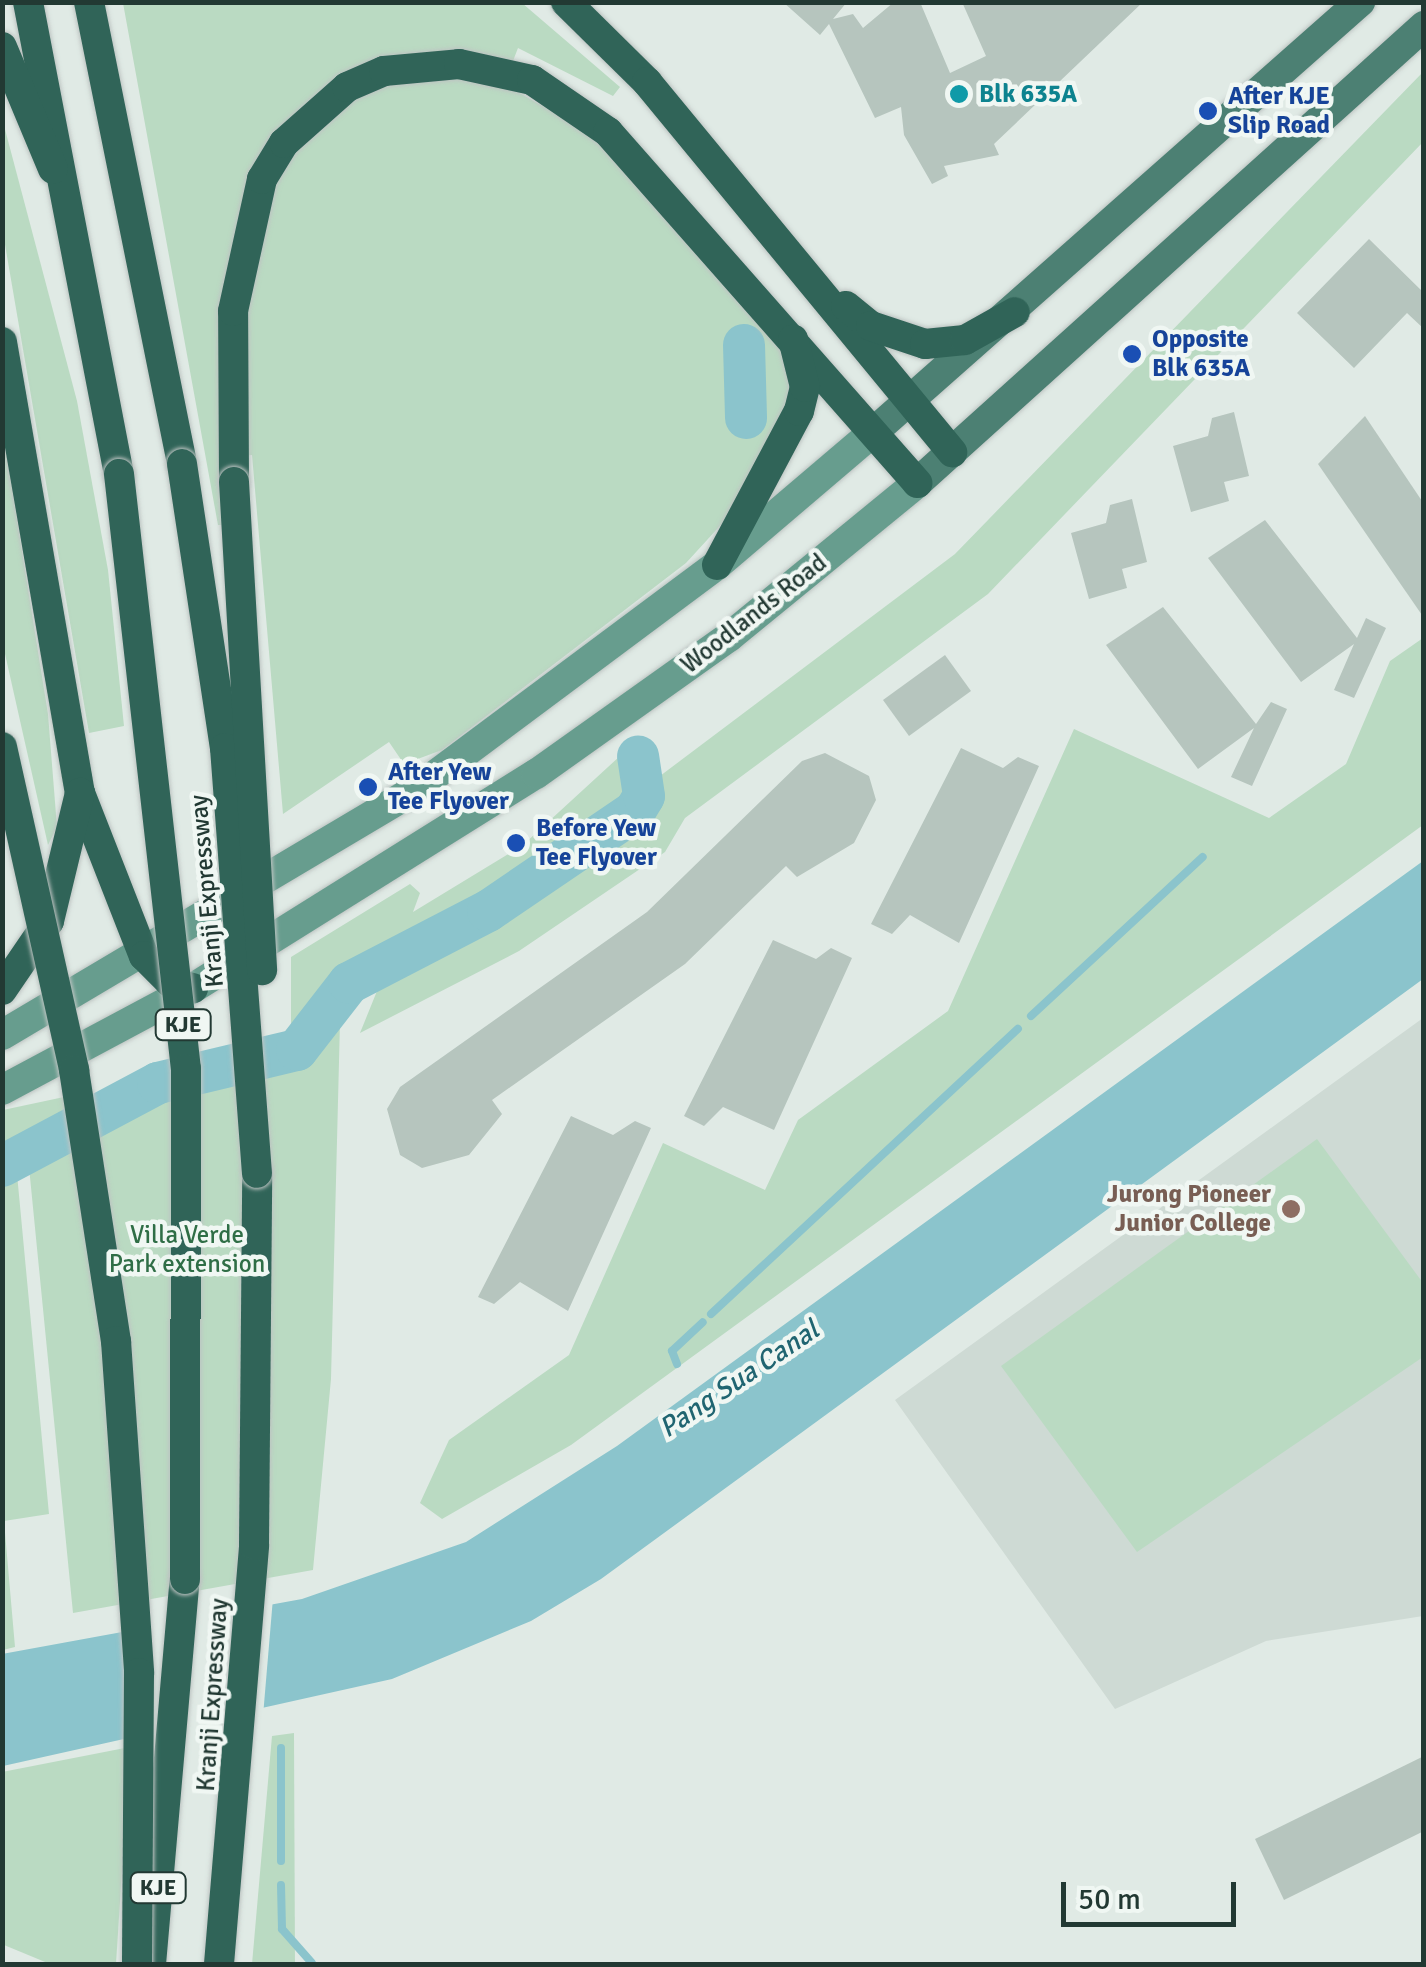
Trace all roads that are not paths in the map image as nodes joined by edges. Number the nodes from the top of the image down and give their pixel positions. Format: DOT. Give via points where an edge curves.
graph roads {
  1 [pos="28,2"];
  2 [pos="566,2"];
  3 [pos="1360,2"];
  4 [pos="93,14"];
  5 [pos="1424,26"];
  6 [pos="2,48"];
  7 [pos="68,199"];
  8 [pos="800,264"];
  9 [pos="1015,312"];
  10 [pos="789,327"];
  11 [pos="2,342"];
  12 [pos="908,400"];
  13 [pos="877,429"];
  14 [pos="952,452"];
  15 [pos="917,482"];
  16 [pos="717,565"];
  17 [pos="2,747"];
  18 [pos="80,793"];
  19 [pos="144,956"];
  20 [pos="192,988"];
  21 [pos="2,990"];
  22 [pos="15,1028"];
  23 [pos="53,1066"];
  24 [pos="2,1090"];
  25 [pos="257,1173"];
  26 [pos="137,1964"];
  27 [pos="150,1964"];
  28 [pos="219,1964"];
  1 -- 7 [label="highway, Kranji Expressway / KJE"];
  2 -- 8 [label="highway" via="646,82"];
  3 -- 9 [label="highway"];
  4 -- 25 [label="highway, Kranji Expressway / KJE, bridge" via="182,464 225,748"];
  5 -- 14 [label="highway, Woodlands Road"];
  6 -- 7 [label="highway" via="17,95"];
  7 -- 27 [label="highway, Kranji Expressway / KJE, bridge" via="119,474 177,946 190,1252 185,1579"];
  8 -- 9 [label="highway" via="871,326 915,343 965,340"];
  8 -- 12 [label="highway"];
  9 -- 12 [label="highway"];
  10 -- 13 [label="highway"];
  10 -- 16 [label="highway" via="803,364 800,411"];
  10 -- 25 [label="highway, bridge" via="572,103 496,69 384,72 347,86 294,132 246,222 233,311 234,482 262,919"];
  11 -- 18 [label="highway"];
  12 -- 13 [label="highway"];
  12 -- 14 [label="highway"];
  13 -- 15 [label="highway"];
  13 -- 16 [label="main road"];
  14 -- 15 [label="highway, Woodlands Road"];
  15 -- 20 [label="main road, Woodlands Road" via="624,714"];
  16 -- 19 [label="main road" via="419,787"];
  17 -- 26 [label="highway, bridge" via="74,1070 116,1341 139,1673"];
  18 -- 19 [label="highway"];
  18 -- 21 [label="highway" via="48,921"];
  19 -- 20 [label="highway" via="170,982"];
  19 -- 22 [label="main road"];
  20 -- 23 [label="main road, Woodlands Road"];
  22 -- 23 [label="main road" via="58,1028 65,1046"];
  23 -- 24 [label="main road, Woodlands Road"];
  25 -- 28 [label="highway, Kranji Expressway / KJE" via="254,1546"];
}
